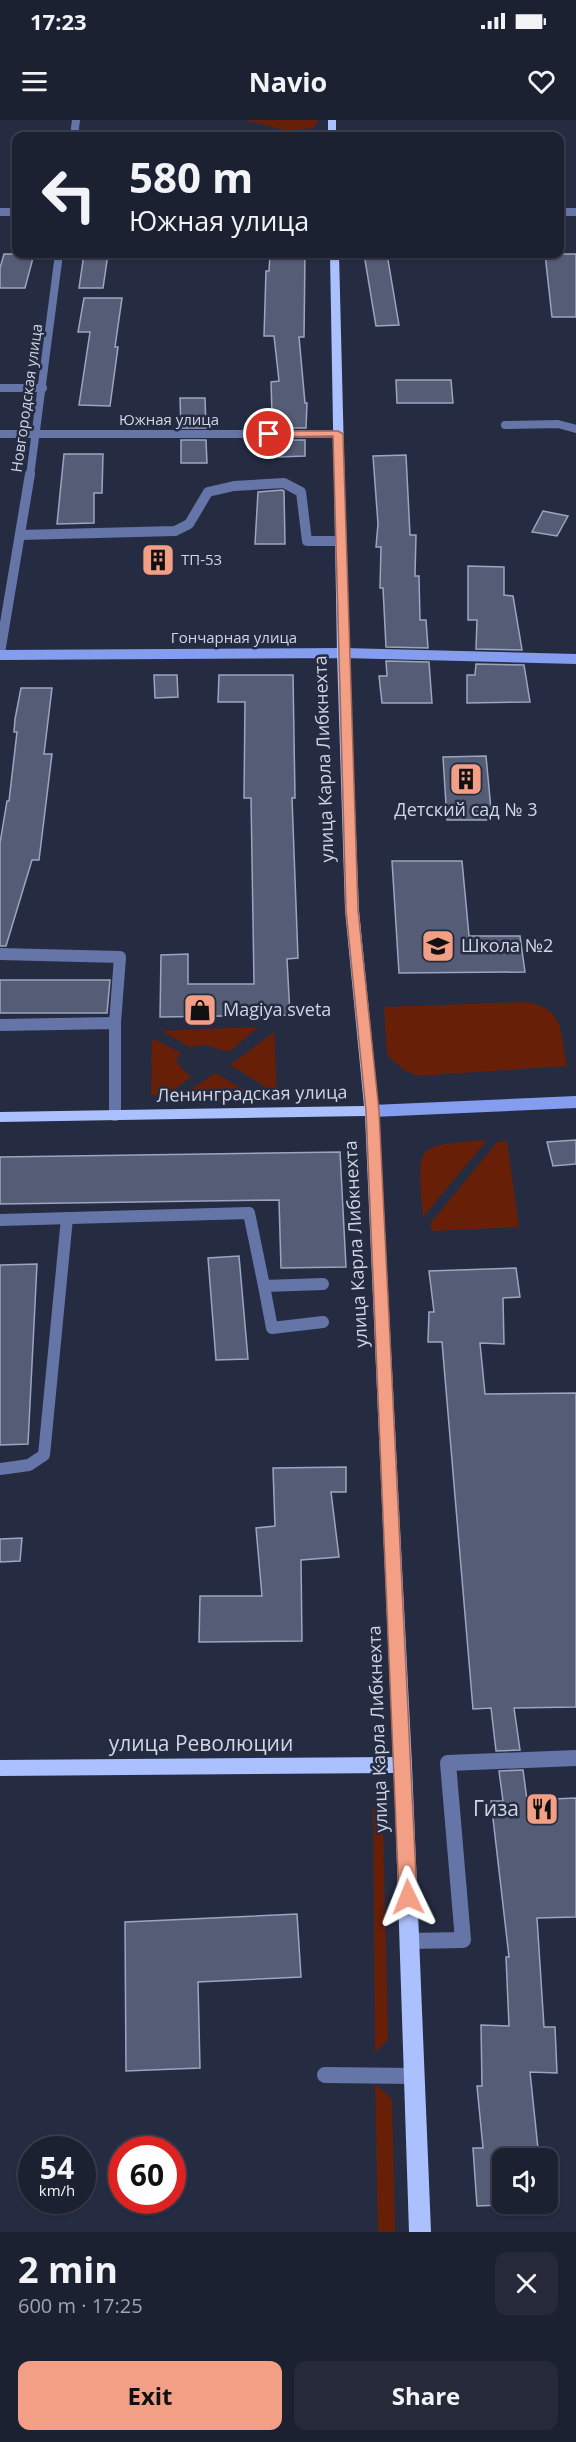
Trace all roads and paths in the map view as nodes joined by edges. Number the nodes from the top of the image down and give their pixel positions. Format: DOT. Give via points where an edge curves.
graph roads {
  1 [pos="59,258"];
  2 [pos="334,258"];
  3 [pos="0,388"];
  4 [pos="43,388"];
  5 [pos="505,425"];
  6 [pos="576,429"];
  7 [pos="0,434"];
  8 [pos="37,434"];
  9 [pos="338,434"];
  10 [pos="20,535"];
  11 [pos="340,541"];
  12 [pos="343,653"];
  13 [pos="0,654"];
  14 [pos="576,659"];
  15 [pos="0,954"];
  16 [pos="115,1023"];
  17 [pos="0,1025"];
  18 [pos="576,1102"];
  19 [pos="372,1111"];
  20 [pos="115,1115"];
  21 [pos="0,1117"];
  22 [pos="67,1218"];
  23 [pos="0,1220"];
  24 [pos="323,1284"];
  25 [pos="264,1286"];
  26 [pos="323,1322"];
  27 [pos="0,1469"];
  28 [pos="576,1758"];
  29 [pos="403,1765"];
  30 [pos="0,1768"];
  31 [pos="409,1941"];
  32 [pos="324,2075"];
  33 [pos="414,2076"];
  34 [pos="420,2232"];
  1 -- 4 [label="street, Новгородская улица"];
  2 -- 9 [label="main road, улица Карла Либкнехта"];
  3 -- 4 [label="street"];
  4 -- 8 [label="street, Новгородская улица"];
  5 -- 6 [label="street" via="558,424"];
  7 -- 8 [label="street, Южная улица"];
  8 -- 9 [label="street, Южная улица"];
  8 -- 10 [label="street, Новгородская улица"];
  9 -- 11 [label="main road, улица Карла Либкнехта"];
  10 -- 11 [label="street" via="175,531 189,524 208,492 284,483 302,492 307,541"];
  10 -- 13 [label="street, Новгородская улица"];
  11 -- 12 [label="main road, улица Карла Либкнехта"];
  12 -- 13 [label="street, Гончарная улица"];
  12 -- 14 [label="street, Гончарная улица"];
  12 -- 19 [label="main road, улица Карла Либкнехта" via="352,910"];
  15 -- 16 [label="street" via="120,957"];
  16 -- 17 [label="street"];
  16 -- 20 [label="street"];
  18 -- 19 [label="street, Ленинградская улица"];
  19 -- 20 [label="main road, Ленинградская улица"];
  19 -- 29 [label="main road, улица Карла Либкнехта"];
  20 -- 21 [label="main road, Ленинградская улица"];
  22 -- 23 [label="street"];
  22 -- 25 [label="street" via="249,1213"];
  22 -- 27 [label="street" via="44,1455 29,1466"];
  24 -- 25 [label="street"];
  25 -- 26 [label="street" via="272,1328"];
  28 -- 31 [label="street" via="448,1763 463,1940"];
  29 -- 30 [label="main road, улица Революции"];
  29 -- 31 [label="main road, улица Карла Либкнехта"];
  31 -- 33 [label="main road, улица Карла Либкнехта"];
  32 -- 33 [label="street"];
  33 -- 34 [label="main road, улица Карла Либкнехта"];
}
